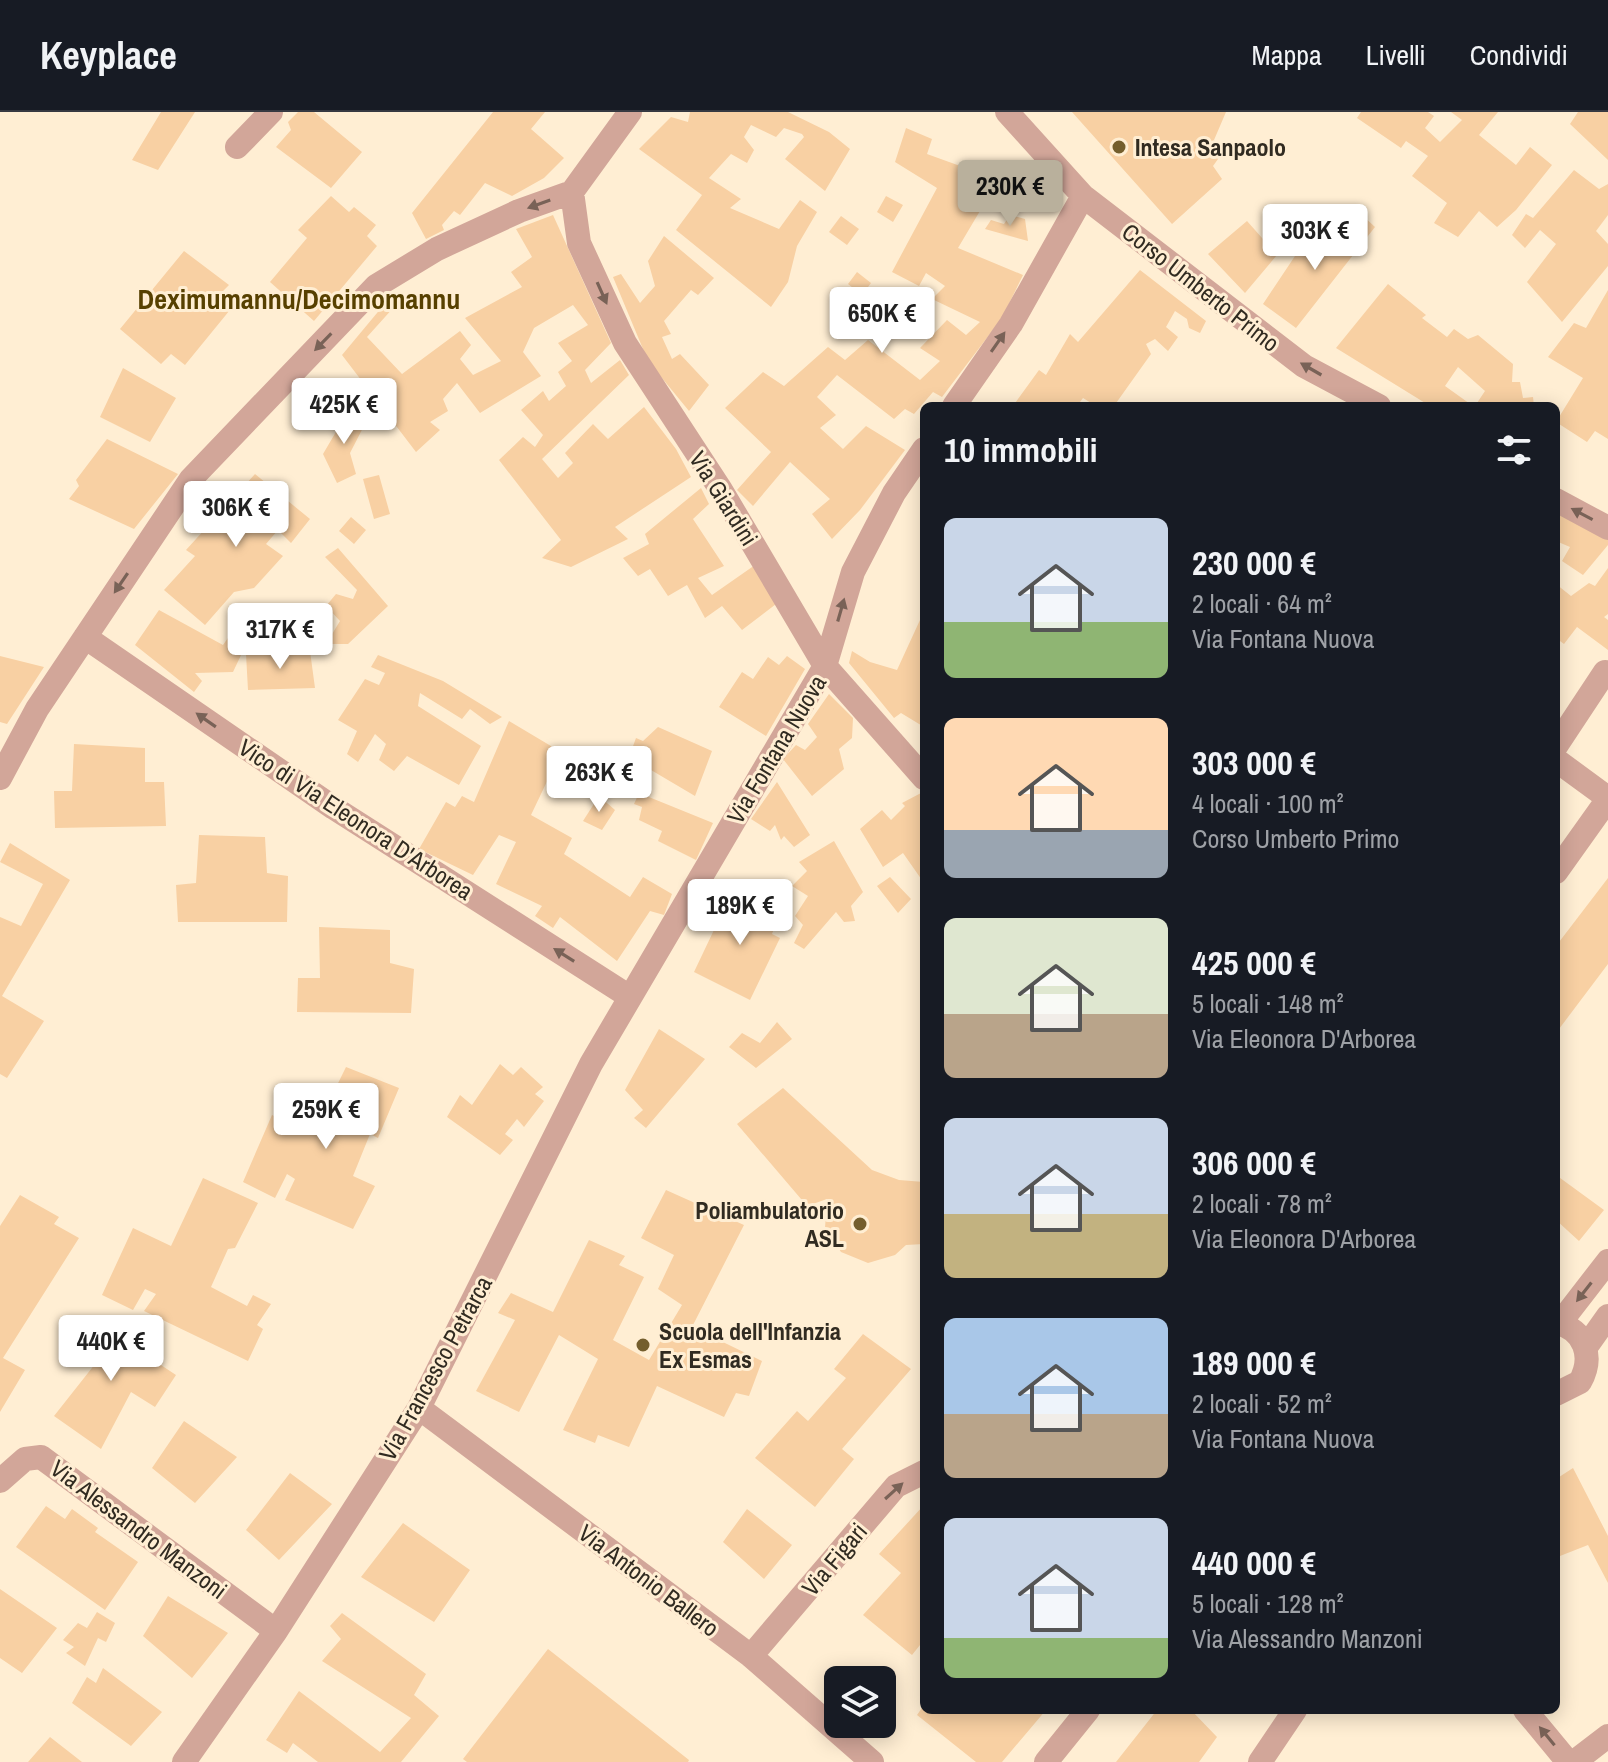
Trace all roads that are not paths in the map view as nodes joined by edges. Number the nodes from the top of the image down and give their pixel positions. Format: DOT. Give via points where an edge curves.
graph roads {
  1 [pos="271,112"];
  2 [pos="630,112"];
  3 [pos="1007,112"];
  4 [pos="237,147"];
  5 [pos="572,192"];
  6 [pos="1083,196"];
  7 [pos="957,402"];
  8 [pos="1372,402"];
  9 [pos="920,455"];
  10 [pos="1560,502"];
  11 [pos="1608,528"];
  12 [pos="85,637"];
  13 [pos="825,666"];
  14 [pos="1605,672"];
  15 [pos="1560,740"];
  16 [pos="1560,763"];
  17 [pos="920,773"];
  18 [pos="0,778"];
  19 [pos="1608,798"];
  20 [pos="1560,866"];
  21 [pos="630,997"];
  22 [pos="1608,1261"];
  23 [pos="1608,1316"];
  24 [pos="1560,1321"];
  25 [pos="1560,1324"];
  26 [pos="1593,1366"];
  27 [pos="1560,1393"];
  28 [pos="419,1408"];
  29 [pos="920,1474"];
  30 [pos="0,1481"];
  31 [pos="276,1631"];
  32 [pos="751,1656"];
  33 [pos="1085,1714"];
  34 [pos="1292,1714"];
  35 [pos="1528,1714"];
  36 [pos="1608,1736"];
  37 [pos="184,1762"];
  38 [pos="872,1762"];
  39 [pos="1046,1762"];
  40 [pos="1260,1762"];
  41 [pos="1568,1762"];
  42 [pos="1574,1762"];
  1 -- 4 [label="street"];
  2 -- 5 [label="street"];
  3 -- 6 [label="street, Corso Umberto Primo"];
  5 -- 12 [label="street, one-way" via="437,249 376,286 191,479"];
  5 -- 13 [label="street, Via Giardini, one-way" via="579,243 625,343 721,490"];
  7 -- 6 [label="street, one-way" via="1011,324"];
  8 -- 6 [label="street, Corso Umberto Primo, one-way" via="1304,366"];
  13 -- 9 [label="street, Via Fontana Nuova, one-way" via="853,572"];
  11 -- 10 [label="street, one-way"];
  12 -- 18 [label="street"];
  21 -- 12 [label="street, Vico di Via Eleonora D'Arborea, one-way" via="334,808"];
  13 -- 17 [label="street, Via Giardini"];
  13 -- 21 [label="street, Via Fontana Nuova"];
  14 -- 15 [label="street"];
  16 -- 19 [label="street"];
  19 -- 20 [label="street"];
  21 -- 28 [label="street, Via Francesco Petrarca" via="591,1064"];
  22 -- 24 [label="street, one-way"];
  23 -- 26 [label="street"];
  25 -- 26 [label="street" via="1580,1336"];
  26 -- 27 [label="street" via="1571,1389"];
  28 -- 31 [label="street, Via Francesco Petrarca"];
  28 -- 32 [label="street, Via Antonio Ballero"];
  32 -- 29 [label="street, Via Figari, one-way" via="896,1486"];
  30 -- 31 [label="street, Via Alessandro Manzoni" via="25,1459 41,1457"];
  31 -- 37 [label="street, Via Francesco Petrarca"];
  32 -- 38 [label="street, Via Antonio Ballero"];
  33 -- 39 [label="street"];
  34 -- 40 [label="street"];
  41 -- 35 [label="street, one-way"];
  36 -- 42 [label="street"];
}
